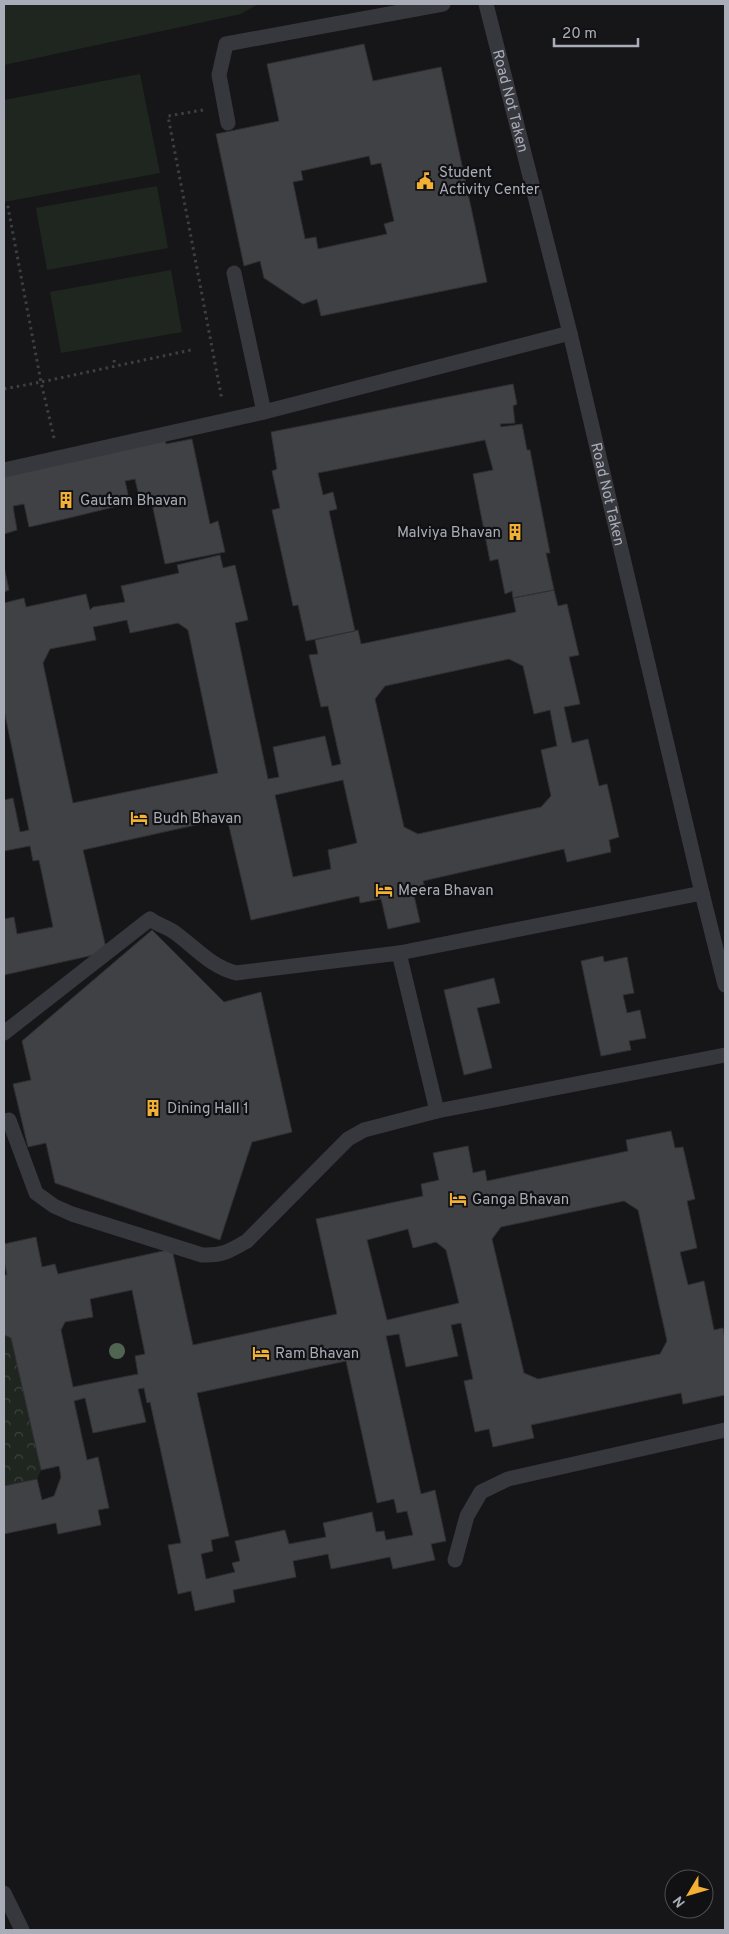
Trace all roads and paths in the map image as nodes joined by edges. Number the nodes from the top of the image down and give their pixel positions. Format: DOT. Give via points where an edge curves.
graph roads {
  1 [pos="443,4"];
  2 [pos="486,4"];
  3 [pos="206,109"];
  4 [pos="228,123"];
  5 [pos="8,202"];
  6 [pos="234,273"];
  7 [pos="570,333"];
  8 [pos="192,350"];
  9 [pos="114,360"];
  10 [pos="115,366"];
  11 [pos="41,382"];
  12 [pos="4,389"];
  13 [pos="264,412"];
  14 [pos="226,420"];
  15 [pos="58,458"];
  16 [pos="4,470"];
  17 [pos="702,893"];
  18 [pos="399,953"];
  19 [pos="725,985"];
  20 [pos="4,1033"];
  21 [pos="725,1055"];
  22 [pos="437,1111"];
  23 [pos="4,1121"];
  24 [pos="725,1430"];
  25 [pos="454,1560"];
  26 [pos="4,1893"];
  27 [pos="22,1930"];
  1 -- 4 [label="lane" via="226,44 219,74"];
  2 -- 7 [label="lane, Road Not Taken"];
  3 -- 14 [label="path" via="168,116"];
  5 -- 11 [label="path"];
  6 -- 13 [label="lane"];
  7 -- 13 [label="lane"];
  7 -- 17 [label="lane, Road Not Taken"];
  8 -- 10 [label="path"];
  9 -- 10 [label="path"];
  10 -- 11 [label="path"];
  11 -- 12 [label="path"];
  11 -- 15 [label="path"];
  13 -- 14 [label="lane"];
  14 -- 15 [label="lane"];
  15 -- 16 [label="lane"];
  17 -- 18 [label="lane"];
  17 -- 19 [label="lane, Road Not Taken"];
  18 -- 20 [label="lane" via="236,974 212,963 172,931 150,919"];
  18 -- 22 [label="lane"];
  21 -- 22 [label="lane"];
  22 -- 23 [label="lane" via="364,1130 348,1139 247,1241 215,1256 202,1255 54,1206 36,1192 10,1120"];
  24 -- 25 [label="lane" via="508,1479 481,1492 467,1516"];
  26 -- 27 [label="lane"];
}
